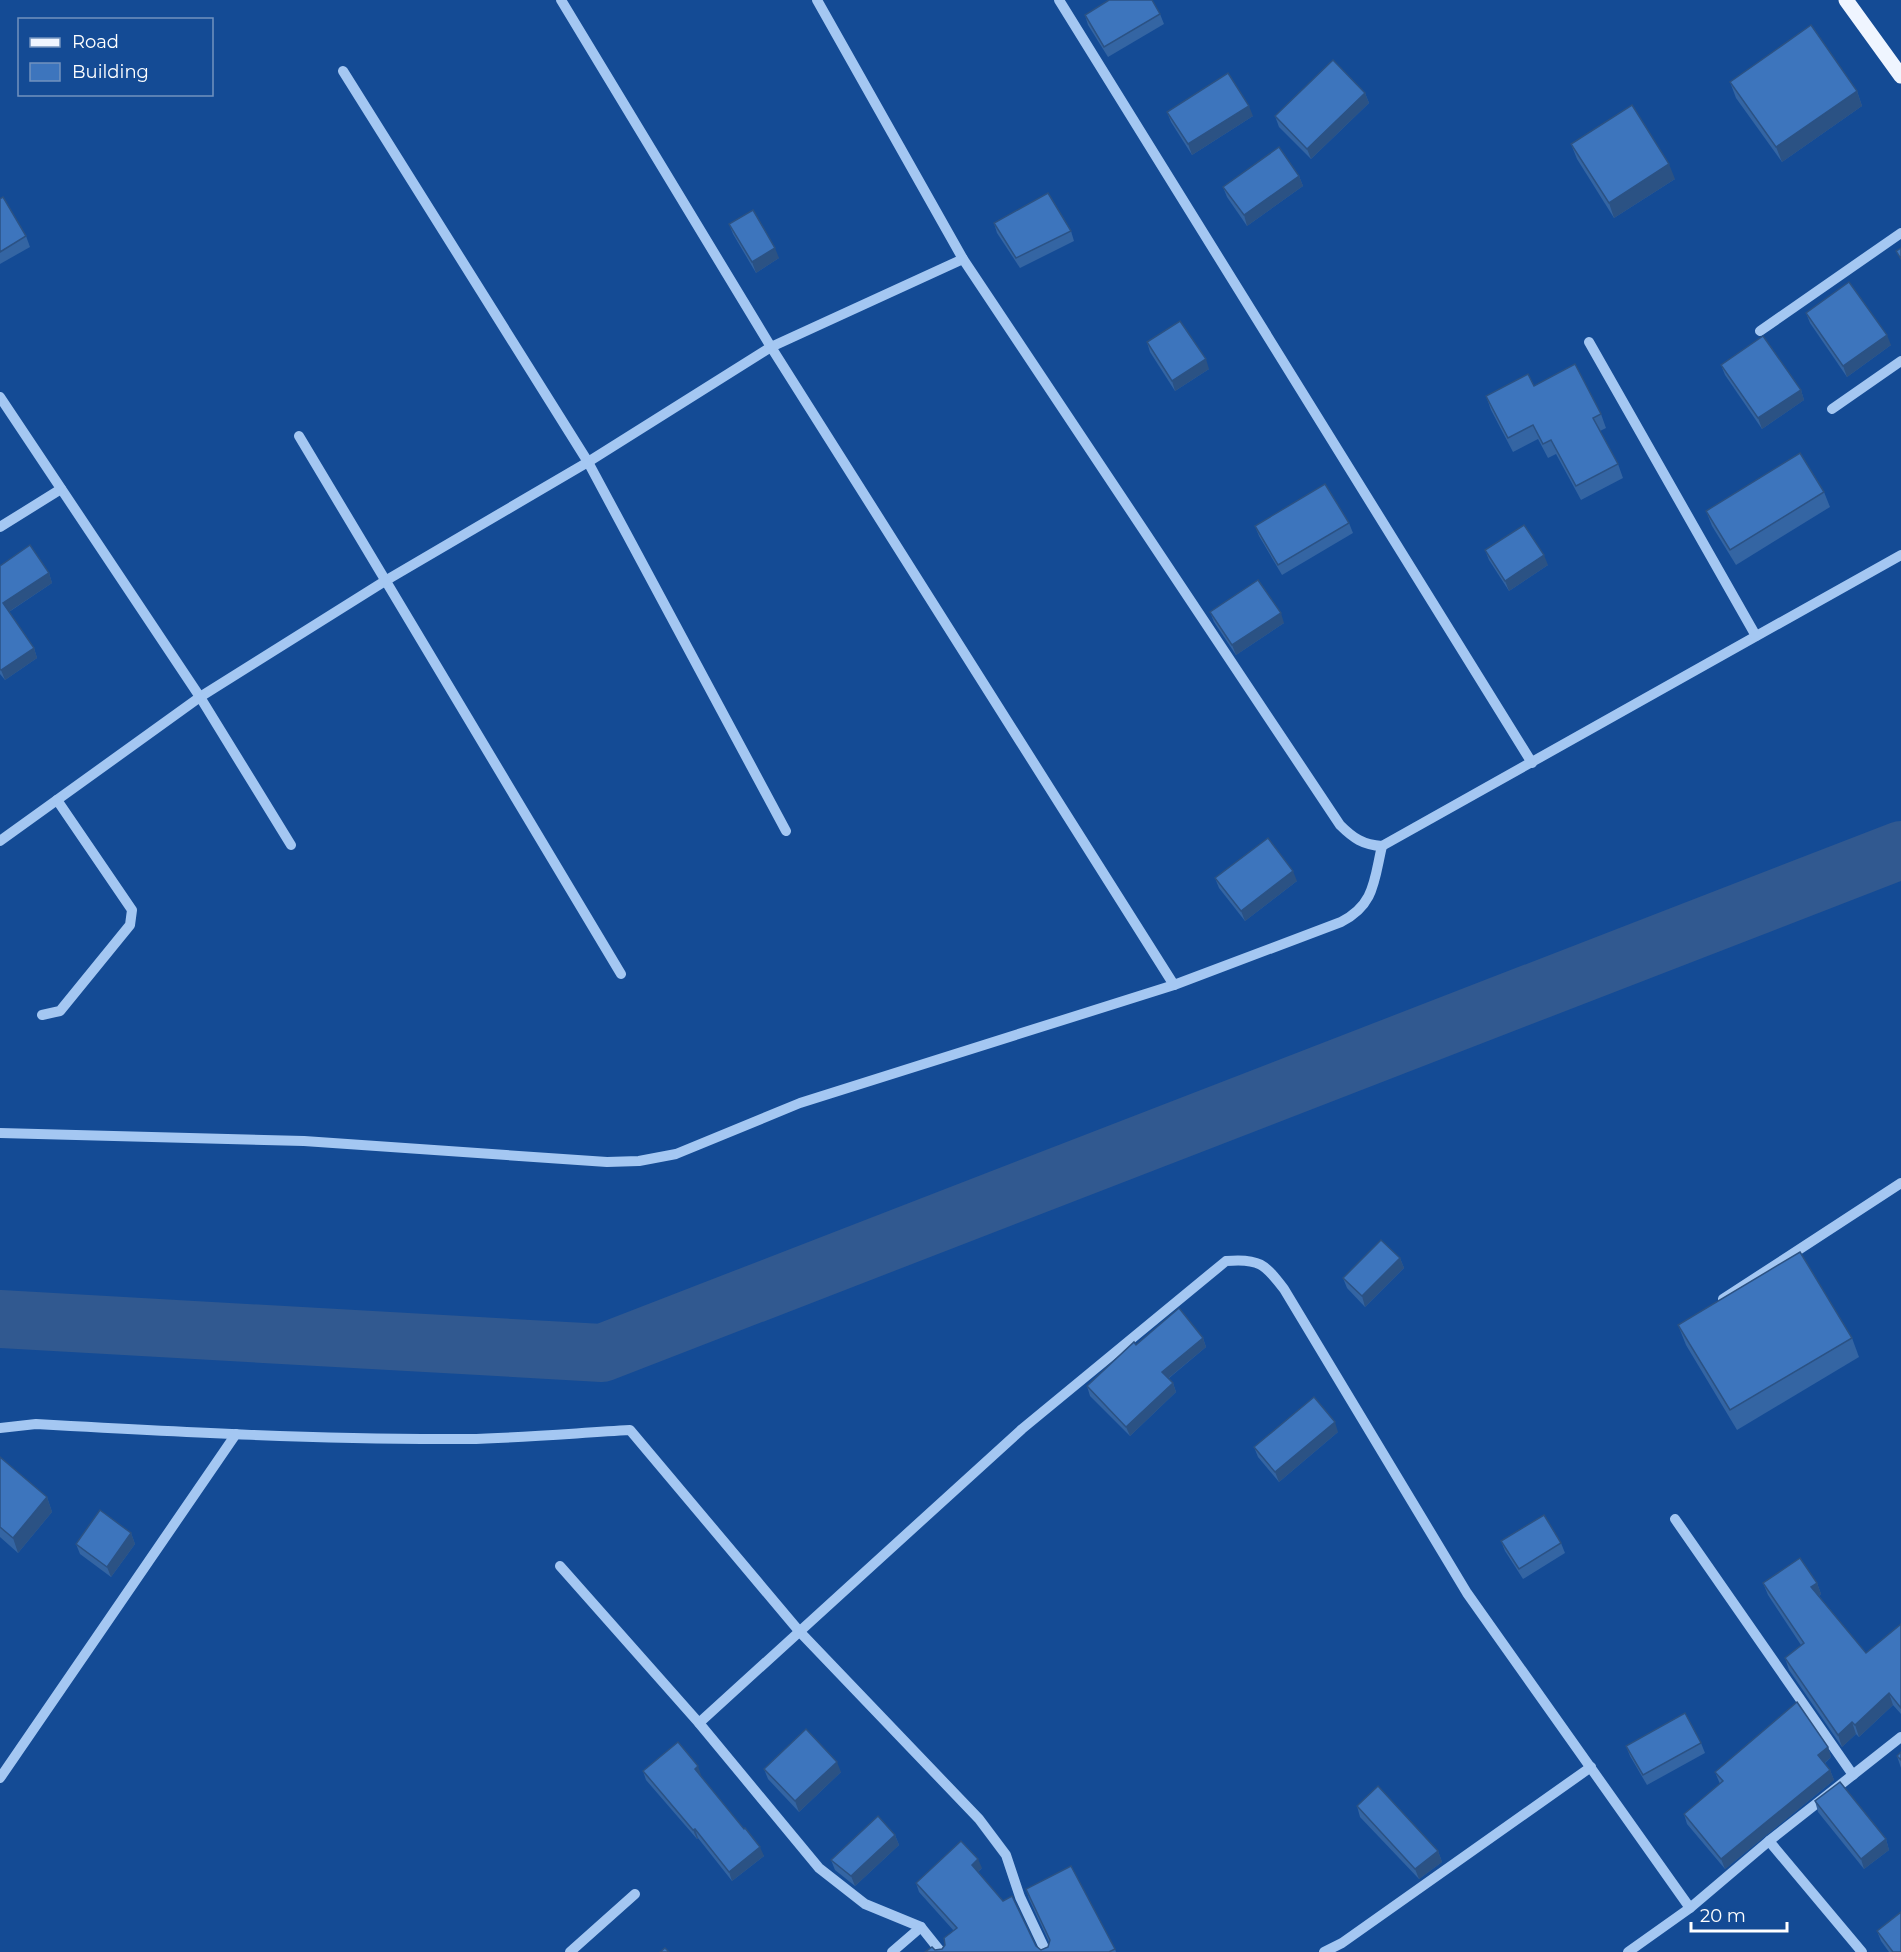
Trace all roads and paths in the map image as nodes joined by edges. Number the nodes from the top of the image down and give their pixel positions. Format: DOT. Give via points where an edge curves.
graph roads {
  1 [pos="561,0"];
  2 [pos="817,0"];
  3 [pos="1059,0"];
  4 [pos="1846,0"];
  5 [pos="343,71"];
  6 [pos="1901,76"];
  7 [pos="1901,233"];
  8 [pos="963,259"];
  9 [pos="1760,331"];
  10 [pos="1588,342"];
  11 [pos="771,346"];
  12 [pos="1901,361"];
  13 [pos="0,397"];
  14 [pos="1832,409"];
  15 [pos="299,436"];
  16 [pos="588,462"];
  17 [pos="61,489"];
  18 [pos="0,527"];
  19 [pos="1901,555"];
  20 [pos="385,582"];
  21 [pos="1756,636"];
  22 [pos="200,697"];
  23 [pos="1532,763"];
  24 [pos="57,800"];
  25 [pos="786,831"];
  26 [pos="0,841"];
  27 [pos="291,845"];
  28 [pos="1382,846"];
  29 [pos="621,974"];
  30 [pos="1174,985"];
  31 [pos="42,1015"];
  32 [pos="0,1132"];
  33 [pos="1901,1183"];
  34 [pos="1715,1304"];
  35 [pos="0,1428"];
  36 [pos="236,1434"];
  37 [pos="1675,1519"];
  38 [pos="560,1566"];
  39 [pos="799,1631"];
  40 [pos="699,1723"];
  41 [pos="1901,1737"];
  42 [pos="1591,1767"];
  43 [pos="1853,1775"];
  44 [pos="0,1778"];
  45 [pos="1768,1841"];
  46 [pos="634,1894"];
  47 [pos="1690,1908"];
  48 [pos="921,1927"];
  49 [pos="1345,1948"];
  50 [pos="570,1952"];
  51 [pos="892,1952"];
  52 [pos="941,1952"];
  53 [pos="1046,1952"];
  54 [pos="1324,1952"];
  55 [pos="1628,1952"];
  56 [pos="1862,1952"];
  1 -- 11 [label="street"];
  2 -- 8 [label="street"];
  3 -- 23 [label="street"];
  4 -- 6 [label="main road"];
  5 -- 16 [label="street"];
  7 -- 9 [label="street"];
  8 -- 11 [label="street"];
  8 -- 28 [label="street" via="1340,825 1354,839 1369,846"];
  10 -- 21 [label="street"];
  11 -- 16 [label="street"];
  11 -- 30 [label="street"];
  12 -- 14 [label="street"];
  13 -- 17 [label="street"];
  15 -- 20 [label="street"];
  16 -- 20 [label="street"];
  16 -- 25 [label="street"];
  17 -- 18 [label="street"];
  17 -- 22 [label="street"];
  19 -- 21 [label="street"];
  20 -- 22 [label="street"];
  20 -- 29 [label="street"];
  21 -- 23 [label="street"];
  22 -- 24 [label="street"];
  22 -- 27 [label="street"];
  23 -- 28 [label="street"];
  24 -- 26 [label="street"];
  24 -- 31 [label="street" via="132,910 130,925 60,1011"];
  28 -- 30 [label="street" via="1370,894 1355,915"];
  30 -- 32 [label="street" via="800,1103 676,1154 639,1161 304,1141"];
  33 -- 34 [label="street"];
  35 -- 36 [label="street" via="36,1424"];
  36 -- 39 [label="street" via="470,1439 630,1430"];
  36 -- 44 [label="street"];
  37 -- 43 [label="street"];
  38 -- 40 [label="street"];
  39 -- 40 [label="street"];
  39 -- 42 [label="street" via="1022,1429 1226,1260 1248,1259 1268,1269 1284,1289 1467,1593"];
  39 -- 53 [label="street" via="979,1819 1006,1856"];
  40 -- 48 [label="street" via="819,1868 866,1904"];
  41 -- 43 [label="street"];
  42 -- 47 [label="street"];
  42 -- 49 [label="street"];
  43 -- 45 [label="street"];
  45 -- 47 [label="street"];
  45 -- 56 [label="street"];
  46 -- 50 [label="street"];
  47 -- 55 [label="street"];
  48 -- 51 [label="street"];
  48 -- 52 [label="street"];
  49 -- 54 [label="street"];
}
